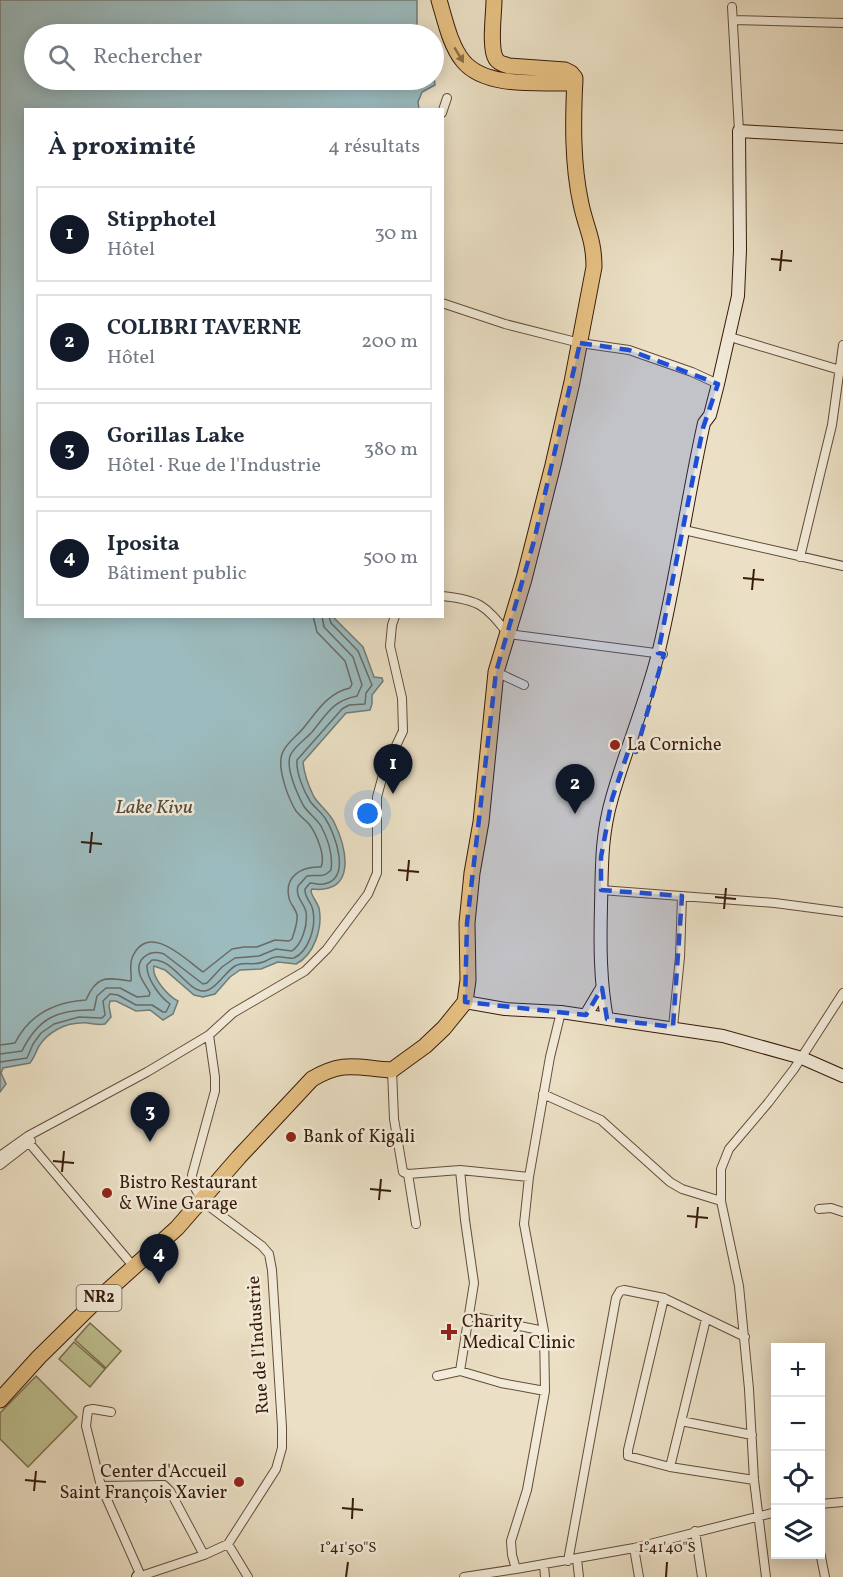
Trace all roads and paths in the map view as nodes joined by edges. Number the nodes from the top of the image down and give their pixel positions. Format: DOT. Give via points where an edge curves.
graph roads {
  1 [pos="439,0"];
  2 [pos="494,0"];
  3 [pos="732,7"];
  4 [pos="733,20"];
  5 [pos="843,23"];
  6 [pos="575,83"];
  7 [pos="447,98"];
  8 [pos="444,108"];
  9 [pos="739,131"];
  10 [pos="843,138"];
  11 [pos="444,304"];
  12 [pos="730,337"];
  13 [pos="580,343"];
  14 [pos="843,345"];
  15 [pos="842,370"];
  16 [pos="718,384"];
  17 [pos="688,531"];
  18 [pos="800,557"];
  19 [pos="843,566"];
  20 [pos="444,596"];
  21 [pos="394,618"];
  22 [pos="508,634"];
  23 [pos="661,653"];
  24 [pos="496,672"];
  25 [pos="524,685"];
  26 [pos="601,890"];
  27 [pos="682,896"];
  28 [pos="843,912"];
  29 [pos="602,988"];
  30 [pos="843,993"];
  31 [pos="465,1002"];
  32 [pos="561,1012"];
  33 [pos="586,1015"];
  34 [pos="607,1019"];
  35 [pos="673,1027"];
  36 [pos="209,1035"];
  37 [pos="802,1058"];
  38 [pos="392,1070"];
  39 [pos="843,1076"];
  40 [pos="543,1094"];
  41 [pos="29,1138"];
  42 [pos="4,1156"];
  43 [pos="0,1165"];
  44 [pos="460,1170"];
  45 [pos="408,1174"];
  46 [pos="528,1177"];
  47 [pos="202,1201"];
  48 [pos="721,1201"];
  49 [pos="819,1209"];
  50 [pos="843,1212"];
  51 [pos="416,1224"];
  52 [pos="134,1267"];
  53 [pos="664,1298"];
  54 [pos="470,1316"];
  55 [pos="706,1319"];
  56 [pos="544,1331"];
  57 [pos="745,1337"];
  58 [pos="460,1371"];
  59 [pos="437,1376"];
  60 [pos="545,1391"];
  61 [pos="0,1400"];
  62 [pos="111,1412"];
  63 [pos="681,1421"];
  64 [pos="752,1434"];
  65 [pos="670,1467"];
  66 [pos="754,1480"];
  67 [pos="100,1486"];
  68 [pos="843,1502"];
  69 [pos="825,1504"];
  70 [pos="771,1513"];
  71 [pos="758,1516"];
  72 [pos="695,1531"];
  73 [pos="228,1544"];
  74 [pos="634,1548"];
  75 [pos="204,1555"];
  76 [pos="821,1559"];
  77 [pos="572,1560"];
  78 [pos="544,1565"];
  79 [pos="516,1569"];
  80 [pos="140,1577"];
  81 [pos="248,1577"];
  82 [pos="464,1577"];
  83 [pos="544,1577"];
  84 [pos="579,1577"];
  85 [pos="639,1577"];
  86 [pos="702,1577"];
  87 [pos="766,1577"];
  88 [pos="825,1577"];
  1 -- 6 [label="highway, one-way" via="453,44 462,60 480,75 502,81"];
  2 -- 6 [label="highway" via="494,57 509,66 565,70 575,78"];
  3 -- 4 [label="street"];
  4 -- 5 [label="street"];
  4 -- 9 [label="street"];
  6 -- 13 [label="highway" via="578,181 594,248"];
  7 -- 8 [label="street"];
  9 -- 10 [label="street"];
  9 -- 12 [label="street" via="741,250"];
  11 -- 13 [label="street"];
  12 -- 15 [label="street"];
  12 -- 16 [label="street"];
  13 -- 16 [label="street" via="630,350"];
  13 -- 22 [label="highway" via="540,519"];
  14 -- 15 [label="street"];
  15 -- 18 [label="street"];
  16 -- 17 [label="street" via="704,423"];
  17 -- 18 [label="street"];
  17 -- 23 [label="street"];
  18 -- 19 [label="street"];
  20 -- 22 [label="street" via="464,598 487,608"];
  21 -- 36 [label="street" via="390,646 402,698 403,731 384,771 377,797 378,859 373,885 316,961 233,1013"];
  22 -- 23 [label="street"];
  22 -- 24 [label="highway"];
  23 -- 26 [label="street" via="632,750 612,799 602,846"];
  24 -- 25 [label="street"];
  24 -- 31 [label="highway" via="467,923"];
  26 -- 27 [label="street"];
  26 -- 29 [label="street"];
  27 -- 28 [label="street"];
  27 -- 35 [label="street"];
  29 -- 33 [label="street"];
  29 -- 34 [label="street"];
  30 -- 37 [label="street"];
  31 -- 32 [label="street"];
  31 -- 38 [label="highway" via="425,1046"];
  32 -- 33 [label="street"];
  32 -- 40 [label="street"];
  33 -- 34 [label="street"];
  34 -- 35 [label="street"];
  35 -- 37 [label="street"];
  36 -- 41 [label="street"];
  36 -- 47 [label="street" via="215,1091 192,1175"];
  37 -- 39 [label="street"];
  37 -- 48 [label="street" via="729,1149 721,1169"];
  38 -- 45 [label="street" via="394,1119 403,1172"];
  38 -- 47 [label="highway" via="341,1066 312,1080"];
  40 -- 46 [label="street"];
  40 -- 48 [label="street" via="601,1120 682,1190"];
  41 -- 42 [label="street"];
  41 -- 52 [label="street"];
  42 -- 43 [label="street"];
  44 -- 45 [label="street"];
  44 -- 46 [label="street"];
  44 -- 54 [label="street" via="474,1283"];
  45 -- 51 [label="street"];
  46 -- 56 [label="street" via="524,1224"];
  47 -- 52 [label="highway, NR2"];
  47 -- 73 [label="street, Rue de l'Industrie" via="262,1246 269,1254 272,1270 282,1448 276,1469"];
  48 -- 57 [label="street"];
  49 -- 50 [label="street"];
  52 -- 61 [label="highway, NR2" via="47,1349"];
  53 -- 55 [label="street"];
  53 -- 65 [label="street" via="628,1456"];
  53 -- 77 [label="street" via="624,1290 616,1298"];
  54 -- 56 [label="street"];
  54 -- 58 [label="street"];
  55 -- 57 [label="street"];
  55 -- 63 [label="street"];
  56 -- 60 [label="street"];
  57 -- 64 [label="street"];
  58 -- 59 [label="street"];
  58 -- 60 [label="street"];
  60 -- 79 [label="street" via="527,1490 511,1541"];
  62 -- 67 [label="street" via="93,1409 86,1416"];
  63 -- 64 [label="street"];
  63 -- 65 [label="street"];
  64 -- 66 [label="street"];
  65 -- 66 [label="street"];
  66 -- 71 [label="street"];
  67 -- 75 [label="street" via="164,1485"];
  67 -- 80 [label="street"];
  68 -- 69 [label="street"];
  70 -- 71 [label="street"];
  71 -- 72 [label="street"];
  71 -- 87 [label="street"];
  72 -- 74 [label="street"];
  72 -- 86 [label="street"];
  73 -- 75 [label="street"];
  73 -- 81 [label="street"];
  74 -- 77 [label="street"];
  74 -- 85 [label="street"];
  75 -- 80 [label="street"];
  76 -- 88 [label="street"];
  77 -- 78 [label="street"];
  77 -- 84 [label="street"];
  78 -- 79 [label="street"];
  78 -- 83 [label="street"];
  79 -- 82 [label="street"];
}
